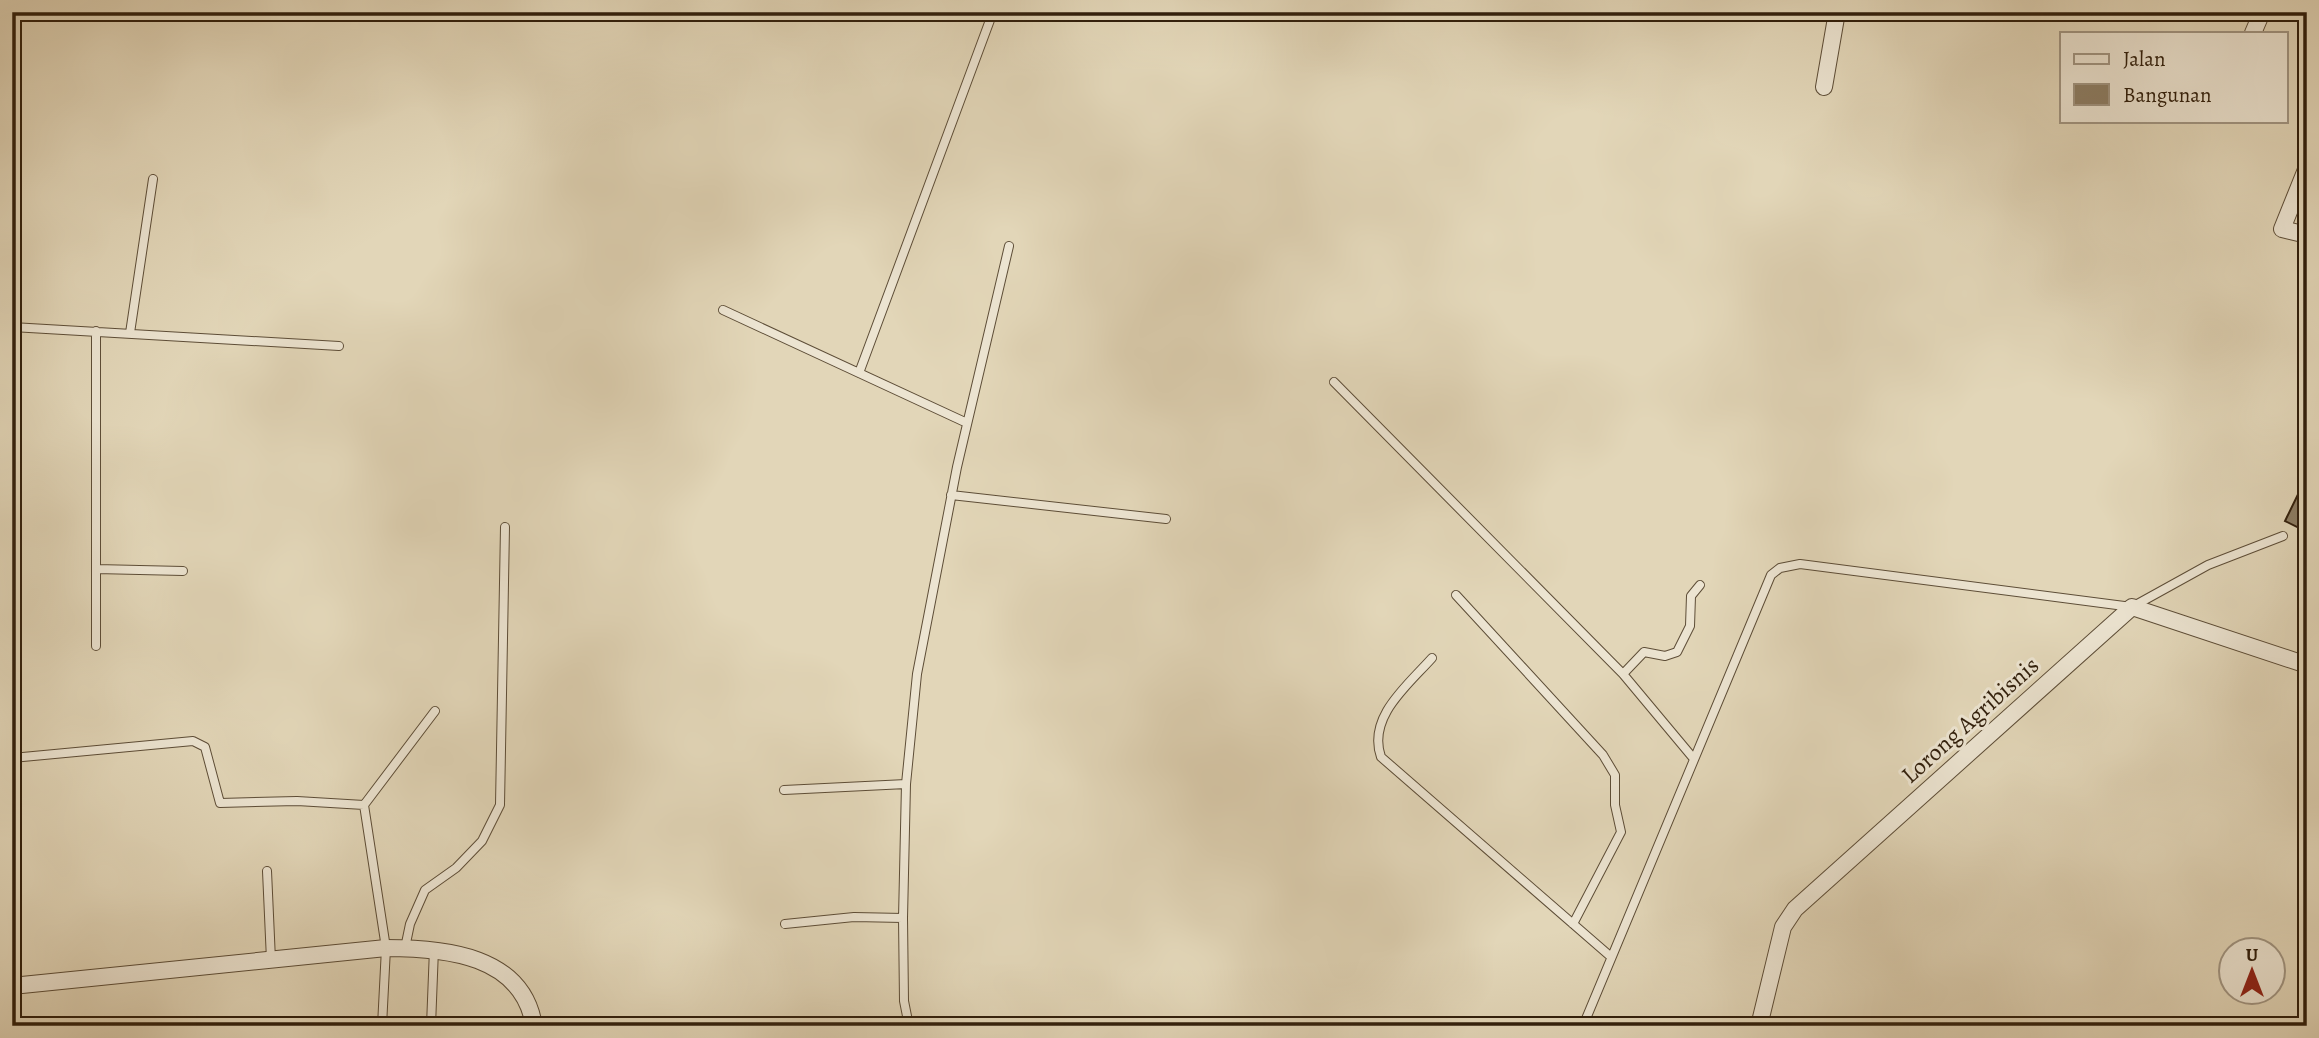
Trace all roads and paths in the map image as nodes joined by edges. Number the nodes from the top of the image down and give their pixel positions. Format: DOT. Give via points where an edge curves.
graph roads {
  1 [pos="993,12"];
  2 [pos="1837,12"];
  3 [pos="2262,12"];
  4 [pos="2253,32"];
  5 [pos="1824,87"];
  6 [pos="2307,167"];
  7 [pos="153,179"];
  8 [pos="2307,235"];
  9 [pos="1009,246"];
  10 [pos="723,310"];
  11 [pos="12,327"];
  12 [pos="96,331"];
  13 [pos="130,333"];
  14 [pos="339,346"];
  15 [pos="859,373"];
  16 [pos="1334,382"];
  17 [pos="967,423"];
  18 [pos="951,495"];
  19 [pos="1166,519"];
  20 [pos="505,527"];
  21 [pos="2283,536"];
  22 [pos="96,569"];
  23 [pos="183,571"];
  24 [pos="1700,585"];
  25 [pos="1455,595"];
  26 [pos="2132,607"];
  27 [pos="96,646"];
  28 [pos="1432,658"];
  29 [pos="2307,665"];
  30 [pos="1623,674"];
  31 [pos="435,711"];
  32 [pos="12,758"];
  33 [pos="1694,759"];
  34 [pos="906,784"];
  35 [pos="784,790"];
  36 [pos="364,804"];
  37 [pos="267,870"];
  38 [pos="903,918"];
  39 [pos="785,924"];
  40 [pos="1573,924"];
  41 [pos="386,948"];
  42 [pos="405,948"];
  43 [pos="434,949"];
  44 [pos="1610,956"];
  45 [pos="271,960"];
  46 [pos="12,986"];
  47 [pos="382,1026"];
  48 [pos="431,1026"];
  49 [pos="534,1026"];
  50 [pos="909,1026"];
  51 [pos="1583,1026"];
  52 [pos="1759,1026"];
  1 -- 15 [label="lane"];
  2 -- 5 [label="street"];
  3 -- 4 [label="street"];
  6 -- 8 [label="street" via="2282,229"];
  7 -- 13 [label="lane"];
  9 -- 17 [label="lane"];
  10 -- 15 [label="lane"];
  11 -- 12 [label="lane"];
  12 -- 13 [label="lane"];
  12 -- 22 [label="lane"];
  13 -- 14 [label="lane"];
  15 -- 17 [label="lane"];
  16 -- 30 [label="lane"];
  17 -- 18 [label="lane"];
  18 -- 19 [label="lane"];
  18 -- 34 [label="lane" via="917,674"];
  20 -- 42 [label="lane" via="500,804 482,841 456,868 425,890"];
  21 -- 26 [label="lane" via="2208,565"];
  22 -- 23 [label="lane"];
  22 -- 27 [label="lane"];
  24 -- 30 [label="lane" via="1691,596 1690,626 1676,652 1665,656 1644,652"];
  25 -- 40 [label="lane" via="1603,755 1615,775 1621,832"];
  26 -- 29 [label="street"];
  26 -- 33 [label="lane" via="1800,564 1780,568 1771,575"];
  26 -- 52 [label="street, Lorong Agribisnis" via="1795,909 1783,927"];
  28 -- 40 [label="lane" via="1385,710 1377,742 1381,757"];
  30 -- 33 [label="lane"];
  31 -- 36 [label="lane"];
  32 -- 36 [label="lane" via="193,741 205,747 220,803"];
  33 -- 44 [label="lane"];
  34 -- 35 [label="lane"];
  34 -- 38 [label="lane"];
  36 -- 41 [label="lane"];
  37 -- 45 [label="lane"];
  38 -- 39 [label="lane"];
  38 -- 50 [label="lane" via="904,1001"];
  40 -- 44 [label="lane"];
  41 -- 42 [label="street"];
  41 -- 45 [label="street"];
  41 -- 47 [label="lane"];
  42 -- 43 [label="street"];
  43 -- 48 [label="lane"];
  43 -- 49 [label="street" via="496,966 524,994"];
  44 -- 51 [label="lane"];
  45 -- 46 [label="street"];
}
